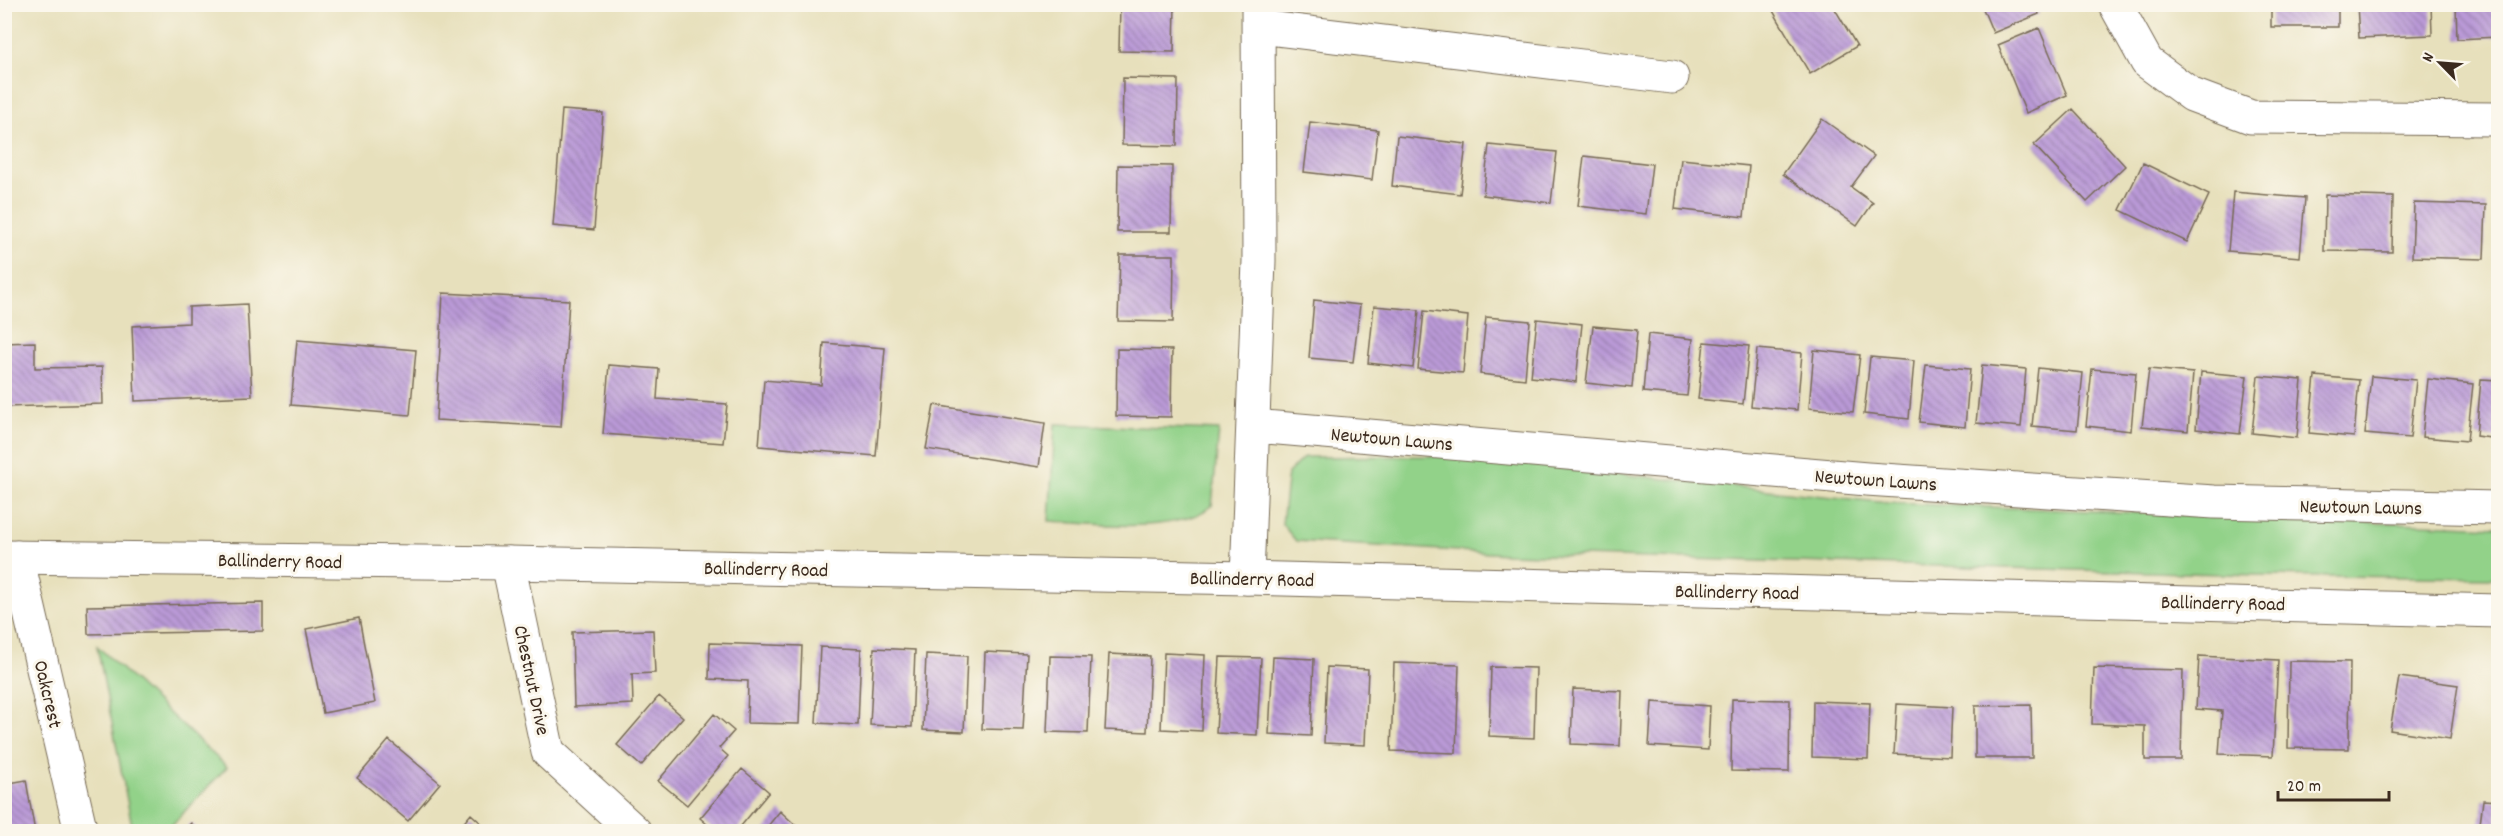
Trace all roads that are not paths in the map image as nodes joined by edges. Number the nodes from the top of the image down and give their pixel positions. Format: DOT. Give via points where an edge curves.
graph roads {
  1 [pos="2115,4"];
  2 [pos="1258,16"];
  3 [pos="1672,77"];
  4 [pos="2499,119"];
  5 [pos="1254,426"];
  6 [pos="2499,508"];
  7 [pos="11,557"];
  8 [pos="508,563"];
  9 [pos="1247,578"];
  10 [pos="2499,611"];
  11 [pos="81,831"];
  12 [pos="635,831"];
  1 -- 4 [label="street" via="2147,62 2192,95 2251,117"];
  2 -- 3 [label="street"];
  2 -- 5 [label="street" via="1259,261"];
  5 -- 6 [label="street, Newtown Lawns" via="1867,479 2214,502"];
  5 -- 9 [label="street"];
  7 -- 8 [label="street, Ballinderry Road"];
  7 -- 11 [label="street, Oakcrest"];
  8 -- 9 [label="street, Ballinderry Road"];
  8 -- 12 [label="street, Chestnut Drive" via="548,752"];
  9 -- 10 [label="street, Ballinderry Road"];
}
